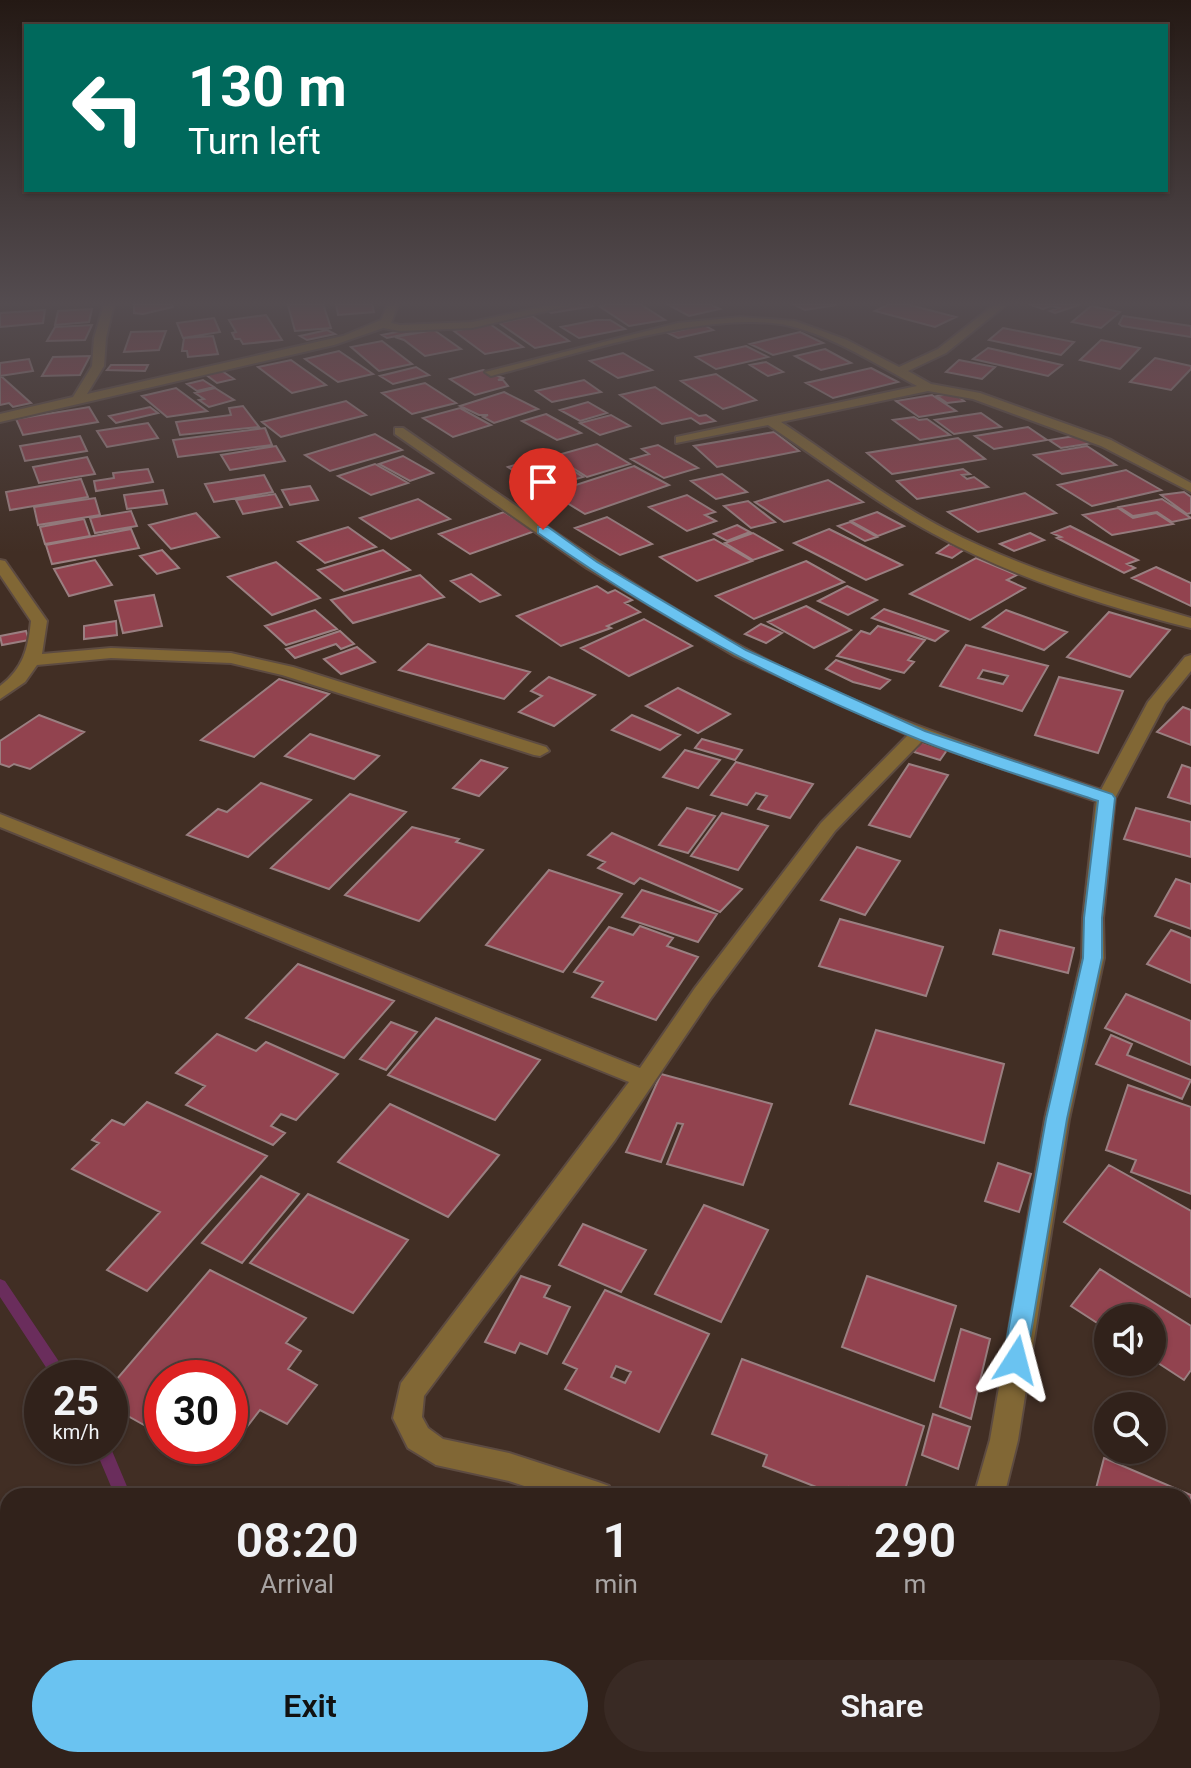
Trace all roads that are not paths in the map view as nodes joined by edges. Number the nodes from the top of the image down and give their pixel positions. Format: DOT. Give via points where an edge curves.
graph roads {
  1 [pos="85,387"];
  2 [pos="138,387"];
  3 [pos="928,387"];
  4 [pos="78,398"];
  5 [pos="0,418"];
  6 [pos="769,420"];
  7 [pos="399,431"];
  8 [pos="681,440"];
  9 [pos="1191,488"];
  10 [pos="0,564"];
  11 [pos="1191,623"];
  12 [pos="34,660"];
  13 [pos="1191,660"];
  14 [pos="0,694"];
  15 [pos="919,734"];
  16 [pos="540,751"];
  17 [pos="1106,798"];
  18 [pos="0,820"];
  19 [pos="645,1079"];
  20 [pos="573,1488"];
  21 [pos="991,1488"];
  1 -- 4 [label="street"];
  2 -- 4 [label="street"];
  3 -- 6 [label="street"];
  3 -- 9 [label="street" via="976,396 1092,438"];
  4 -- 5 [label="street"];
  6 -- 8 [label="street"];
  6 -- 11 [label="street" via="940,533 1049,577"];
  7 -- 15 [label="street" via="592,565 741,653"];
  10 -- 12 [label="street" via="39,621"];
  12 -- 14 [label="street"];
  12 -- 16 [label="street" via="111,653 231,658"];
  13 -- 17 [label="street" via="1157,702"];
  15 -- 17 [label="street"];
  15 -- 19 [label="street" via="828,827"];
  17 -- 21 [label="street" via="1093,958 1057,1119 1004,1440"];
  18 -- 19 [label="street"];
  19 -- 20 [label="street" via="411,1392 407,1418 418,1438 436,1451"];
}
